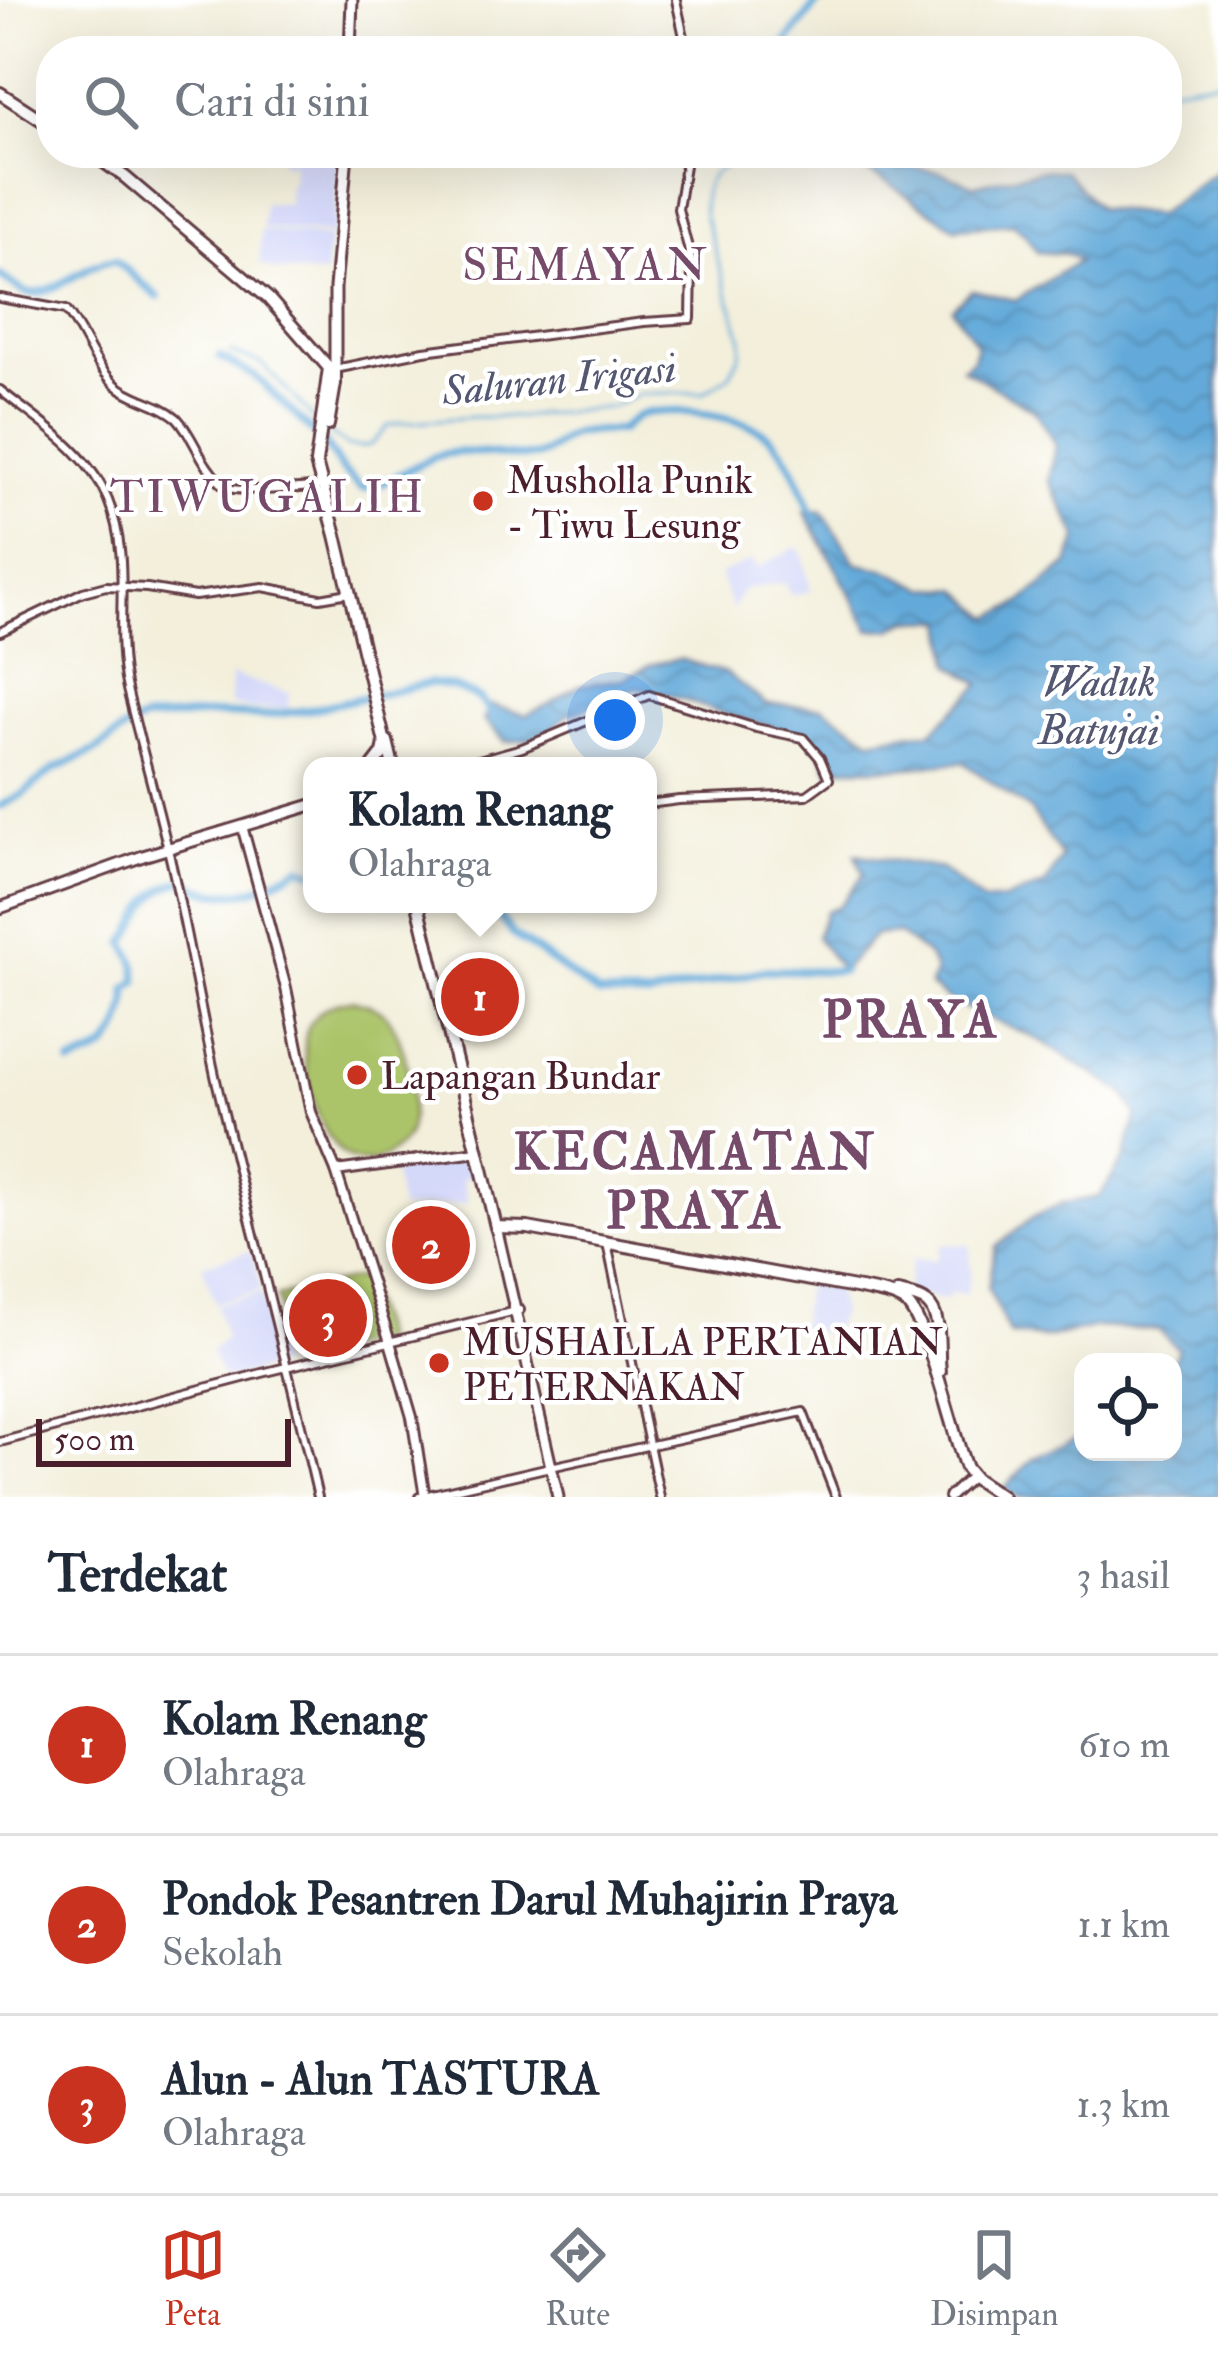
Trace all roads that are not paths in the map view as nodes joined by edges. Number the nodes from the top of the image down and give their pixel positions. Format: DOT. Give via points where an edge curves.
graph roads {
  1 [pos="352,0"];
  2 [pos="676,0"];
  3 [pos="351,36"];
  4 [pos="685,36"];
  5 [pos="0,93"];
  6 [pos="36,116"];
  7 [pos="113,168"];
  8 [pos="345,168"];
  9 [pos="684,168"];
  10 [pos="0,298"];
  11 [pos="334,354"];
  12 [pos="320,356"];
  13 [pos="334,369"];
  14 [pos="0,390"];
  15 [pos="325,426"];
  16 [pos="319,454"];
  17 [pos="321,486"];
  18 [pos="123,586"];
  19 [pos="350,593"];
  20 [pos="0,632"];
  21 [pos="374,694"];
  22 [pos="378,757"];
  23 [pos="390,757"];
  24 [pos="490,757"];
  25 [pos="657,803"];
  26 [pos="303,808"];
  27 [pos="242,826"];
  28 [pos="168,848"];
  29 [pos="0,908"];
  30 [pos="422,913"];
  31 [pos="422,913"];
  32 [pos="477,1152"];
  33 [pos="336,1171"];
  34 [pos="498,1224"];
  35 [pos="607,1242"];
  36 [pos="945,1304"];
  37 [pos="518,1311"];
  38 [pos="937,1324"];
  39 [pos="931,1341"];
  40 [pos="390,1342"];
  41 [pos="288,1366"];
  42 [pos="958,1437"];
  43 [pos="0,1442"];
  44 [pos="649,1445"];
  45 [pos="552,1466"];
  46 [pos="972,1476"];
  47 [pos="423,1496"];
  48 [pos="318,1497"];
  49 [pos="560,1497"];
  50 [pos="660,1497"];
  51 [pos="836,1497"];
  52 [pos="949,1497"];
  53 [pos="1003,1497"];
  54 [pos="1013,1497"];
  1 -- 3 [label="main road"];
  2 -- 4 [label="street"];
  5 -- 6 [label="highway"];
  7 -- 12 [label="highway" via="276,305"];
  8 -- 11 [label="main road"];
  9 -- 13 [label="street" via="677,209 691,252 691,319"];
  10 -- 17 [label="street" via="66,310 103,372 177,418 226,487"];
  11 -- 12 [label="highway"];
  11 -- 13 [label="main road"];
  12 -- 15 [label="highway" via="329,368"];
  13 -- 15 [label="highway"];
  14 -- 18 [label="street" via="102,487"];
  15 -- 16 [label="highway"];
  16 -- 17 [label="highway"];
  16 -- 19 [label="highway"];
  17 -- 19 [label="highway"];
  18 -- 19 [label="street" via="194,596 262,587 319,598"];
  18 -- 20 [label="street" via="92,589"];
  18 -- 28 [label="street" via="122,666"];
  19 -- 21 [label="highway"];
  21 -- 22 [label="highway" via="385,746"];
  21 -- 23 [label="highway"];
  24 -- 25 [label="street" via="649,694 803,738 830,778 807,795"];
  26 -- 27 [label="main road"];
  27 -- 28 [label="main road"];
  27 -- 33 [label="main road" via="310,1112"];
  28 -- 29 [label="main road"];
  28 -- 41 [label="street"];
  30 -- 32 [label="highway"];
  31 -- 34 [label="highway"];
  32 -- 33 [label="main road"];
  32 -- 34 [label="highway"];
  33 -- 40 [label="main road"];
  34 -- 35 [label="highway"];
  34 -- 37 [label="main road"];
  35 -- 38 [label="highway" via="910,1296 928,1303"];
  35 -- 39 [label="highway" via="890,1296 908,1305"];
  35 -- 44 [label="street"];
  36 -- 38 [label="highway"];
  37 -- 40 [label="street"];
  37 -- 45 [label="main road"];
  38 -- 39 [label="highway"];
  39 -- 42 [label="highway"];
  40 -- 41 [label="street"];
  40 -- 47 [label="main road"];
  41 -- 43 [label="street"];
  41 -- 48 [label="street"];
  42 -- 46 [label="highway"];
  42 -- 54 [label="highway" via="975,1473"];
  44 -- 45 [label="street"];
  44 -- 50 [label="street"];
  44 -- 51 [label="street" via="803,1412"];
  45 -- 47 [label="street"];
  45 -- 49 [label="main road"];
  46 -- 52 [label="main road"];
  46 -- 53 [label="highway"];
}
